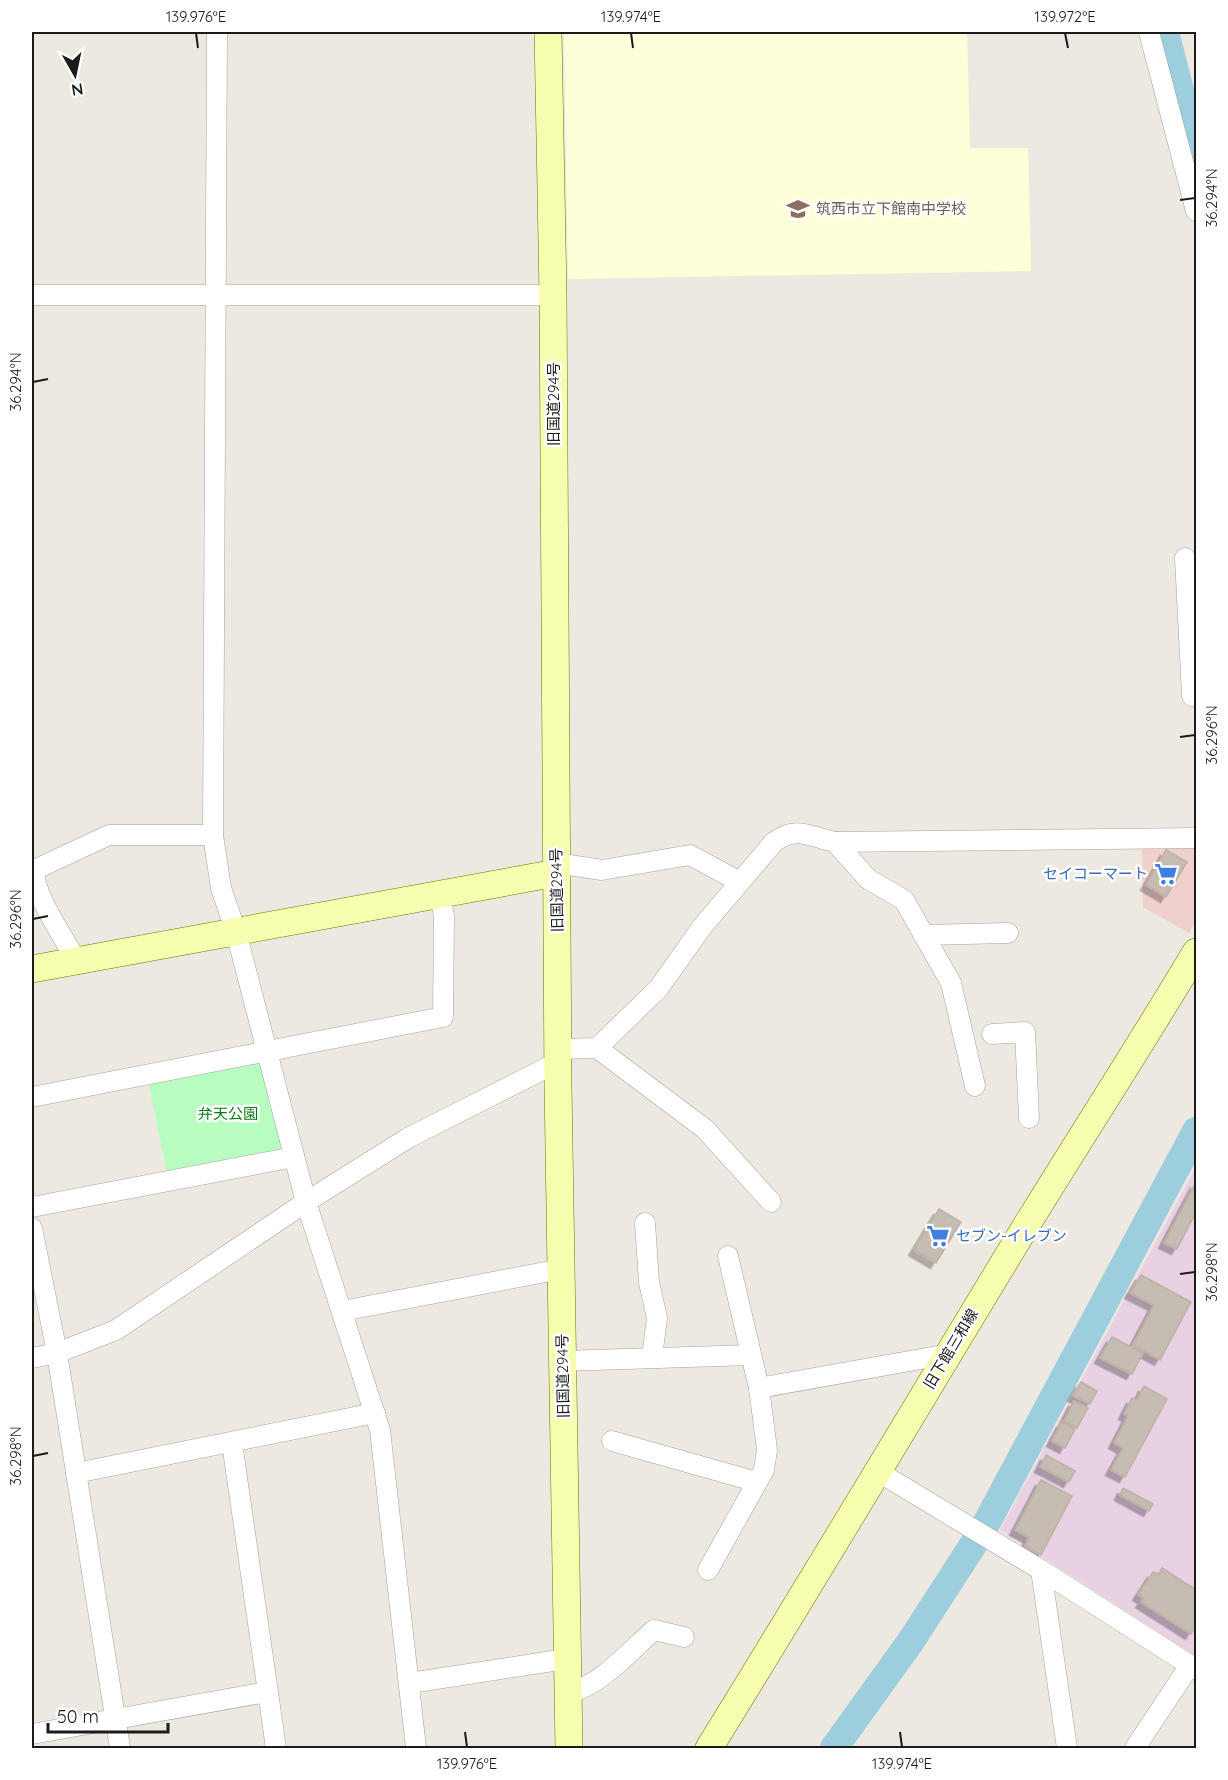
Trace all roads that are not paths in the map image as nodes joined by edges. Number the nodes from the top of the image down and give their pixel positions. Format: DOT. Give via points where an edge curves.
graph roads {
  1 [pos="217,32"];
  2 [pos="548,32"];
  3 [pos="1149,32"];
  4 [pos="1197,211"];
  5 [pos="32,295"];
  6 [pos="216,295"];
  7 [pos="553,295"];
  8 [pos="1185,558"];
  9 [pos="1192,696"];
  10 [pos="213,835"];
  11 [pos="1197,838"];
  12 [pos="835,842"];
  13 [pos="556,868"];
  14 [pos="740,882"];
  15 [pos="440,894"];
  16 [pos="236,932"];
  17 [pos="1008,933"];
  18 [pos="923,935"];
  19 [pos="1197,952"];
  20 [pos="76,961"];
  21 [pos="32,969"];
  22 [pos="992,1034"];
  23 [pos="597,1048"];
  24 [pos="267,1052"];
  25 [pos="558,1056"];
  26 [pos="975,1086"];
  27 [pos="32,1096"];
  28 [pos="1029,1118"];
  29 [pos="294,1157"];
  30 [pos="306,1202"];
  31 [pos="771,1202"];
  32 [pos="32,1207"];
  33 [pos="645,1223"];
  34 [pos="32,1228"];
  35 [pos="728,1256"];
  36 [pos="561,1269"];
  37 [pos="342,1311"];
  38 [pos="57,1353"];
  39 [pos="949,1354"];
  40 [pos="751,1355"];
  41 [pos="652,1357"];
  42 [pos="32,1358"];
  43 [pos="563,1361"];
  44 [pos="759,1388"];
  45 [pos="375,1413"];
  46 [pos="612,1441"];
  47 [pos="232,1443"];
  48 [pos="877,1471"];
  49 [pos="76,1473"];
  50 [pos="757,1482"];
  51 [pos="708,1570"];
  52 [pos="1041,1570"];
  53 [pos="684,1637"];
  54 [pos="566,1659"];
  55 [pos="1193,1667"];
  56 [pos="410,1683"];
  57 [pos="267,1692"];
  58 [pos="567,1693"];
  59 [pos="116,1719"];
  60 [pos="32,1734"];
  61 [pos="1140,1747"];
  62 [pos="120,1749"];
  63 [pos="276,1749"];
  64 [pos="416,1749"];
  65 [pos="569,1749"];
  66 [pos="709,1749"];
  67 [pos="1066,1749"];
  1 -- 6 [label="street"];
  2 -- 7 [label="street, 旧国道294号"];
  3 -- 4 [label="street"];
  5 -- 6 [label="street"];
  6 -- 7 [label="street"];
  6 -- 10 [label="street"];
  7 -- 13 [label="street, 旧国道294号"];
  8 -- 9 [label="street"];
  10 -- 16 [label="street" via="221,888"];
  10 -- 20 [label="street" via="109,835 34,870 38,892"];
  11 -- 12 [label="street"];
  12 -- 14 [label="street" via="799,831 784,835"];
  12 -- 18 [label="street" via="868,879 904,900"];
  13 -- 14 [label="street" via="602,870 690,855"];
  13 -- 15 [label="street"];
  13 -- 25 [label="street, 旧国道294号"];
  14 -- 23 [label="street" via="658,989"];
  15 -- 16 [label="street"];
  15 -- 24 [label="street" via="444,917 443,1017"];
  16 -- 20 [label="street"];
  16 -- 24 [label="street"];
  17 -- 18 [label="street"];
  18 -- 26 [label="street" via="951,983"];
  19 -- 39 [label="street, 旧下館三和線"];
  20 -- 21 [label="street"];
  22 -- 28 [label="street" via="1025,1032"];
  23 -- 25 [label="street"];
  23 -- 31 [label="street" via="705,1129"];
  24 -- 27 [label="street"];
  24 -- 29 [label="street"];
  25 -- 30 [label="street" via="408,1138"];
  25 -- 36 [label="street, 旧国道294号"];
  29 -- 30 [label="street"];
  29 -- 32 [label="street"];
  30 -- 37 [label="street"];
  30 -- 38 [label="street" via="116,1330"];
  33 -- 41 [label="street" via="649,1282 657,1318"];
  34 -- 38 [label="street"];
  35 -- 40 [label="street"];
  36 -- 37 [label="street"];
  36 -- 43 [label="street, 旧国道294号"];
  37 -- 45 [label="street"];
  38 -- 42 [label="street"];
  38 -- 49 [label="street"];
  39 -- 44 [label="street"];
  39 -- 48 [label="street, 旧下館三和線"];
  40 -- 41 [label="street"];
  40 -- 44 [label="street"];
  41 -- 43 [label="street"];
  43 -- 54 [label="street, 旧国道294号"];
  44 -- 50 [label="street" via="767,1450 764,1470"];
  45 -- 47 [label="street"];
  45 -- 56 [label="street"];
  46 -- 50 [label="street"];
  47 -- 49 [label="street"];
  47 -- 57 [label="street"];
  48 -- 52 [label="street"];
  48 -- 66 [label="street, 旧下館三和線"];
  49 -- 59 [label="street"];
  50 -- 51 [label="street"];
  52 -- 55 [label="street"];
  52 -- 67 [label="street"];
  53 -- 58 [label="street" via="654,1630 604,1674 576,1692"];
  54 -- 56 [label="street"];
  54 -- 58 [label="street, 旧国道294号"];
  55 -- 61 [label="street"];
  56 -- 64 [label="street"];
  57 -- 59 [label="street"];
  57 -- 63 [label="street"];
  58 -- 65 [label="street, 旧国道294号"];
  59 -- 60 [label="street"];
  59 -- 62 [label="street"];
}
